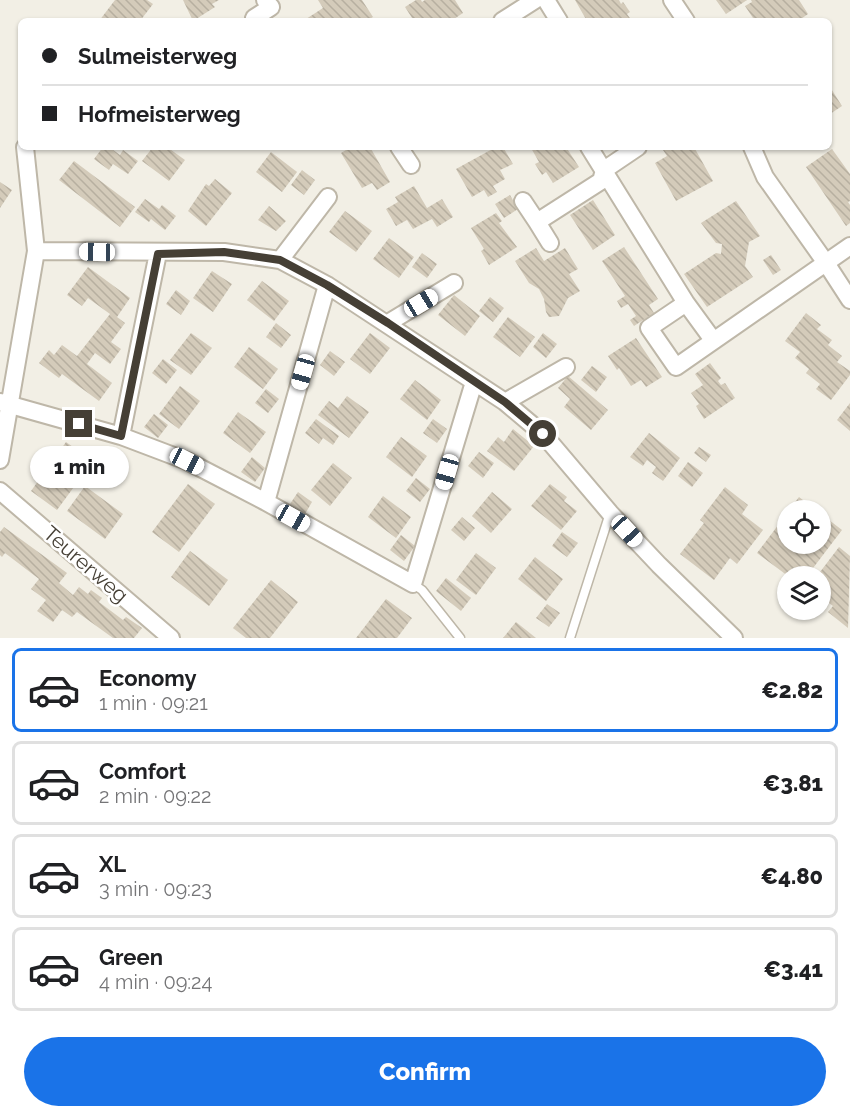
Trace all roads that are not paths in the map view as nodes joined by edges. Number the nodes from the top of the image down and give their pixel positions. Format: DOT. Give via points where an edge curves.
graph roads {
  1 [pos="535,0"];
  2 [pos="546,0"];
  3 [pos="672,0"];
  4 [pos="273,2"];
  5 [pos="506,12"];
  6 [pos="254,18"];
  7 [pos="557,18"];
  8 [pos="684,18"];
  9 [pos="25,150"];
  10 [pos="401,150"];
  11 [pos="591,150"];
  12 [pos="634,150"];
  13 [pos="753,150"];
  14 [pos="411,165"];
  15 [pos="604,170"];
  16 [pos="328,197"];
  17 [pos="523,201"];
  18 [pos="537,222"];
  19 [pos="550,243"];
  20 [pos="850,246"];
  21 [pos="36,251"];
  22 [pos="158,254"];
  23 [pos="280,260"];
  24 [pos="826,262"];
  25 [pos="454,283"];
  26 [pos="327,285"];
  27 [pos="850,300"];
  28 [pos="686,303"];
  29 [pos="388,323"];
  30 [pos="713,340"];
  31 [pos="566,367"];
  32 [pos="474,382"];
  33 [pos="505,402"];
  34 [pos="5,403"];
  35 [pos="121,436"];
  36 [pos="0,460"];
  37 [pos="0,490"];
  38 [pos="266,502"];
  39 [pos="610,513"];
  40 [pos="413,584"];
  41 [pos="171,638"];
  42 [pos="460,638"];
  43 [pos="570,638"];
  44 [pos="734,638"];
  1 -- 5 [label="street"];
  2 -- 7 [label="street"];
  3 -- 8 [label="street"];
  4 -- 6 [label="street"];
  9 -- 21 [label="street"];
  10 -- 14 [label="street"];
  11 -- 15 [label="street"];
  12 -- 15 [label="street"];
  13 -- 24 [label="street" via="765,177"];
  15 -- 18 [label="street" via="601,181"];
  15 -- 28 [label="street"];
  16 -- 23 [label="street"];
  17 -- 18 [label="street"];
  18 -- 19 [label="street"];
  20 -- 24 [label="street"];
  21 -- 22 [label="street"];
  21 -- 34 [label="street"];
  22 -- 23 [label="street" via="224,252"];
  22 -- 35 [label="street"];
  23 -- 26 [label="street"];
  24 -- 27 [label="street"];
  24 -- 30 [label="street"];
  25 -- 29 [label="street"];
  26 -- 29 [label="street"];
  26 -- 38 [label="street"];
  28 -- 30 [label="street"];
  28 -- 30 [label="street" via="650,328 676,366"];
  29 -- 32 [label="street"];
  31 -- 33 [label="street"];
  32 -- 33 [label="street"];
  32 -- 40 [label="street"];
  33 -- 39 [label="street" via="543,434"];
  34 -- 35 [label="street"];
  34 -- 36 [label="street"];
  35 -- 38 [label="street" via="187,461"];
  37 -- 41 [label="street, Teurerweg"];
  38 -- 40 [label="street"];
  39 -- 43 [label="lane"];
  39 -- 44 [label="street"];
  40 -- 42 [label="lane" via="423,590"];
}
